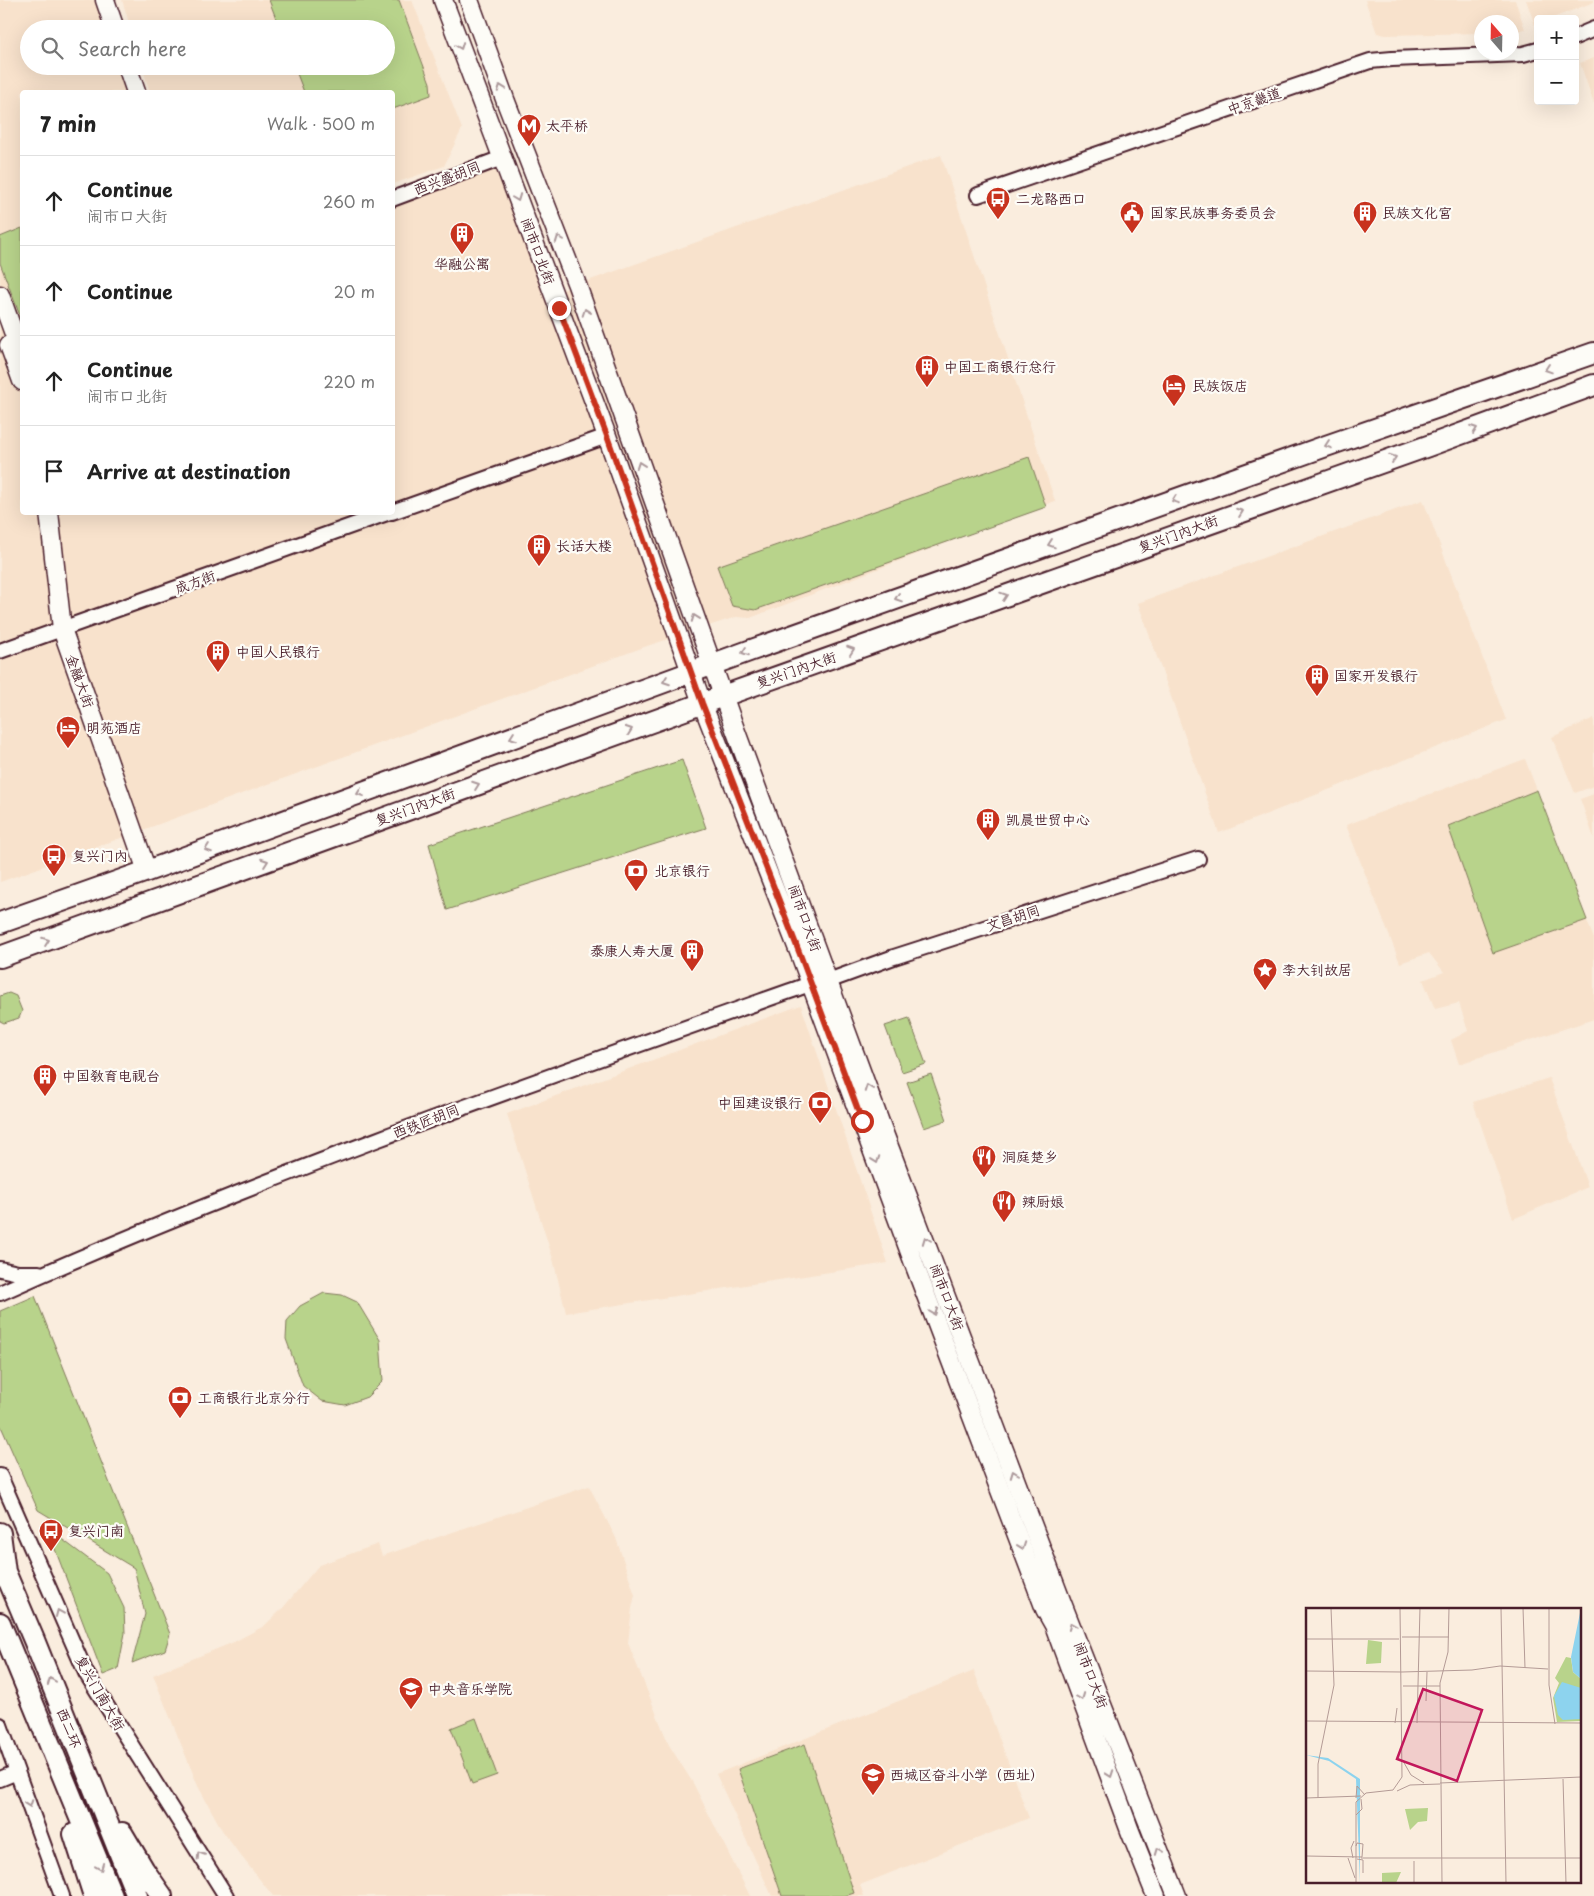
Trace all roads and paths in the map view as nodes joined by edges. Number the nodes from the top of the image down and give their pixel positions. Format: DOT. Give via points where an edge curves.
graph roads {
  1 [pos="105,0"];
  2 [pos="443,0"];
  3 [pos="469,0"];
  4 [pos="112,20"];
  5 [pos="1594,30"];
  6 [pos="1579,36"];
  7 [pos="1534,51"];
  8 [pos="130,75"];
  9 [pos="135,90"];
  10 [pos="502,158"];
  11 [pos="978,195"];
  12 [pos="395,198"];
  13 [pos="577,285"];
  14 [pos="554,294"];
  15 [pos="0,295"];
  16 [pos="0,322"];
  17 [pos="16,339"];
  18 [pos="1594,353"];
  19 [pos="20,367"];
  20 [pos="1594,385"];
  21 [pos="607,436"];
  22 [pos="395,511"];
  23 [pos="49,515"];
  24 [pos="58,515"];
  25 [pos="383,515"];
  26 [pos="66,627"];
  27 [pos="0,651"];
  28 [pos="711,664"];
  29 [pos="690,672"];
  30 [pos="723,696"];
  31 [pos="702,703"];
  32 [pos="1198,859"];
  33 [pos="152,870"];
  34 [pos="0,923"];
  35 [pos="0,957"];
  36 [pos="828,981"];
  37 [pos="810,984"];
  38 [pos="0,1269"];
  39 [pos="47,1272"];
  40 [pos="0,1293"];
  41 [pos="0,1476"];
  42 [pos="0,1534"];
  43 [pos="3,1567"];
  44 [pos="0,1623"];
  45 [pos="0,1725"];
  46 [pos="55,1757"];
  47 [pos="17,1772"];
  48 [pos="88,1775"];
  49 [pos="0,1779"];
  50 [pos="62,1896"];
  51 [pos="94,1896"];
  52 [pos="112,1896"];
  53 [pos="137,1896"];
  54 [pos="162,1896"];
  55 [pos="226,1896"];
  56 [pos="1156,1896"];
  57 [pos="1177,1896"];
  1 -- 4 [label="main road"];
  2 -- 10 [label="main road, 闹市口北街, one-way"];
  13 -- 3 [label="main road, 闹市口北街, one-way"];
  5 -- 6 [label="street"];
  7 -- 11 [label="street, 中京畿道" via="1370,61"];
  8 -- 9 [label="main road"];
  10 -- 12 [label="street, 西兴盛胡同"];
  10 -- 14 [label="main road, 闹市口北街, one-way"];
  13 -- 14 [label="main road"];
  28 -- 13 [label="main road, 闹市口北街, one-way"];
  14 -- 21 [label="main road, 闹市口北街"];
  15 -- 17 [label="main road"];
  16 -- 17 [label="main road"];
  17 -- 19 [label="main road"];
  18 -- 28 [label="highway, one-way"];
  30 -- 20 [label="highway, 复兴门内大街, one-way"];
  21 -- 22 [label="street, 成方街"];
  21 -- 29 [label="main road, 闹市口北街"];
  23 -- 26 [label="main road"];
  24 -- 26 [label="main road"];
  25 -- 26 [label="street, 成方街"];
  26 -- 27 [label="street, 成方街"];
  26 -- 33 [label="main road"];
  28 -- 29 [label="highway"];
  28 -- 30 [label="main road, 闹市口北街"];
  29 -- 31 [label="main road, 闹市口大街"];
  29 -- 33 [label="highway, one-way"];
  30 -- 31 [label="highway, 复兴门内大街"];
  30 -- 36 [label="main road, 闹市口大街"];
  35 -- 31 [label="highway, 复兴门内大街, one-way"];
  31 -- 37 [label="main road, 闹市口大街"];
  32 -- 36 [label="street, 文昌胡同"];
  33 -- 34 [label="highway"];
  57 -- 36 [label="main road, 闹市口大街, one-way" via="1062,1603"];
  37 -- 39 [label="street, 西铁匠胡同" via="506,1091 215,1203"];
  37 -- 56 [label="main road, 闹市口大街, one-way"];
  38 -- 39 [label="street" via="31,1274"];
  39 -- 40 [label="street, 西铁匠胡同"];
  55 -- 41 [label="street, 复兴门南大街, one-way" via="86,1673"];
  42 -- 43 [label="highway, 西二环"];
  48 -- 43 [label="highway, 西二环, one-way"];
  44 -- 46 [label="highway, 西二环"];
  45 -- 47 [label="street"];
  46 -- 51 [label="highway" via="69,1817"];
  46 -- 52 [label="highway, 西二环, one-way"];
  47 -- 49 [label="street"];
  47 -- 50 [label="street, one-way"];
  48 -- 53 [label="highway, 西二环"];
  48 -- 54 [label="highway"];
}
